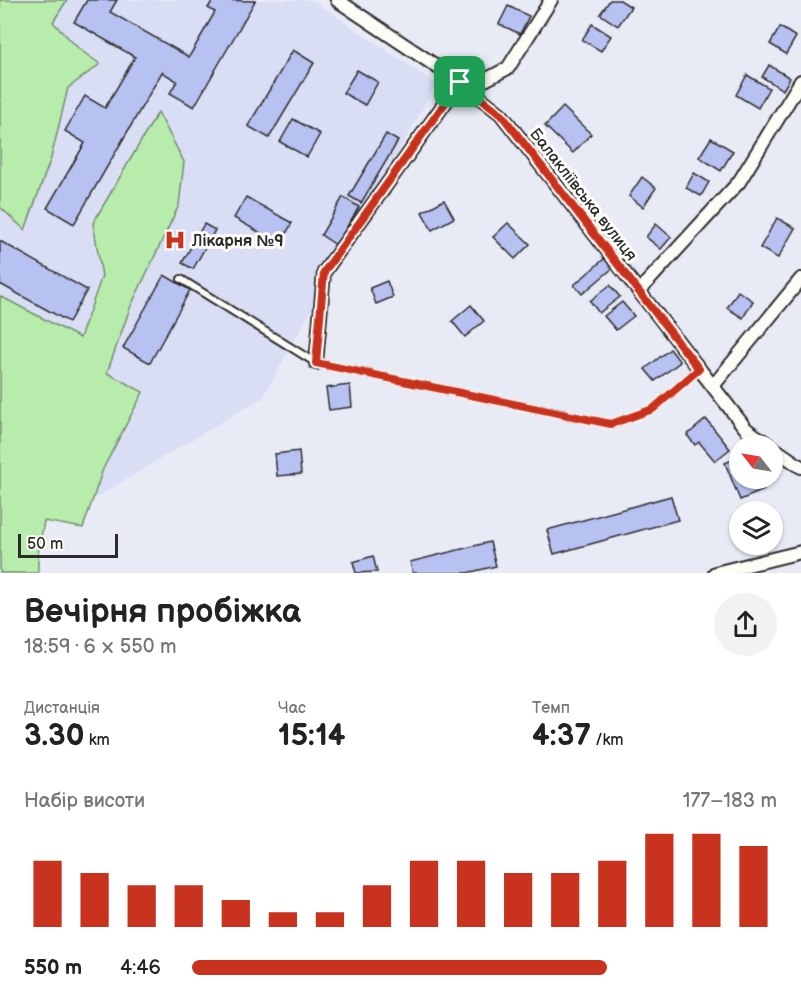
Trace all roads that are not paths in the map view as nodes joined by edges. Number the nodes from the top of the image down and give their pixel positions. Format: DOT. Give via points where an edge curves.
graph roads {
  1 [pos="337,0"];
  2 [pos="551,0"];
  3 [pos="801,81"];
  4 [pos="460,82"];
  5 [pos="181,279"];
  6 [pos="801,279"];
  7 [pos="639,291"];
  8 [pos="316,363"];
  9 [pos="699,369"];
  10 [pos="713,386"];
  11 [pos="755,435"];
  12 [pos="783,454"];
  13 [pos="801,467"];
  14 [pos="801,552"];
  15 [pos="715,573"];
  1 -- 4 [label="street, Балакліївська вулиця"];
  2 -- 4 [label="street" via="508,68 485,80"];
  3 -- 7 [label="street" via="739,182"];
  4 -- 7 [label="street, Балакліївська вулиця" via="501,114"];
  4 -- 8 [label="street" via="324,272"];
  5 -- 8 [label="lane"];
  6 -- 10 [label="street"];
  7 -- 9 [label="street, Балакліївська вулиця"];
  8 -- 9 [label="lane" via="611,424 653,409"];
  9 -- 10 [label="street, Балакліївська вулиця"];
  10 -- 11 [label="street, Балакліївська вулиця"];
  12 -- 13 [label="street, Балакліївська вулиця"];
  14 -- 15 [label="street"];
}
